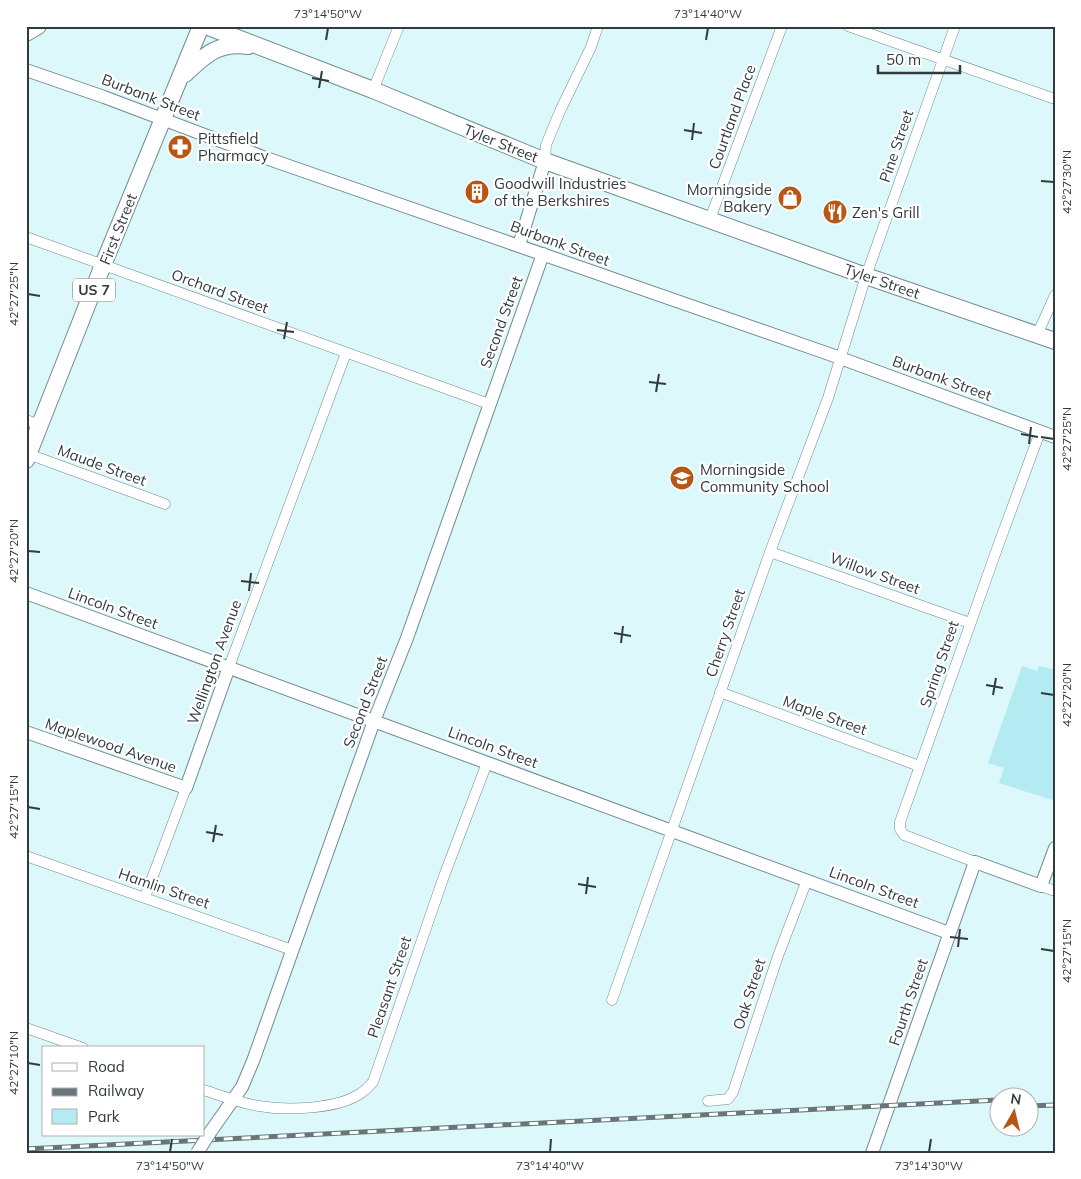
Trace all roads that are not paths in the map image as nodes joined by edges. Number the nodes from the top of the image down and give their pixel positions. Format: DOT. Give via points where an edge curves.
graph roads {
  1 [pos="38,26"];
  2 [pos="201,26"];
  3 [pos="206,26"];
  4 [pos="400,26"];
  5 [pos="598,26"];
  6 [pos="782,26"];
  7 [pos="848,26"];
  8 [pos="955,26"];
  9 [pos="26,32"];
  10 [pos="266,49"];
  11 [pos="942,60"];
  12 [pos="26,70"];
  13 [pos="181,77"];
  14 [pos="373,90"];
  15 [pos="1055,99"];
  16 [pos="164,120"];
  17 [pos="546,161"];
  18 [pos="710,219"];
  19 [pos="26,237"];
  20 [pos="519,245"];
  21 [pos="543,254"];
  22 [pos="104,265"];
  23 [pos="866,276"];
  24 [pos="1055,295"];
  25 [pos="1037,335"];
  26 [pos="1055,341"];
  27 [pos="346,353"];
  28 [pos="840,358"];
  29 [pos="489,404"];
  30 [pos="33,422"];
  31 [pos="1040,432"];
  32 [pos="1055,437"];
  33 [pos="27,457"];
  34 [pos="165,504"];
  35 [pos="770,552"];
  36 [pos="26,593"];
  37 [pos="970,623"];
  38 [pos="229,667"];
  39 [pos="720,692"];
  40 [pos="374,721"];
  41 [pos="26,732"];
  42 [pos="488,763"];
  43 [pos="919,766"];
  44 [pos="186,788"];
  45 [pos="672,830"];
  46 [pos="1055,848"];
  47 [pos="26,856"];
  48 [pos="975,862"];
  49 [pos="807,880"];
  50 [pos="1041,886"];
  51 [pos="1055,891"];
  52 [pos="145,897"];
  53 [pos="949,933"];
  54 [pos="292,950"];
  55 [pos="612,1000"];
  56 [pos="26,1028"];
  57 [pos="77,1046"];
  58 [pos="205,1090"];
  59 [pos="233,1100"];
  60 [pos="708,1101"];
  61 [pos="197,1153"];
  62 [pos="872,1153"];
  1 -- 9 [label="main road"];
  2 -- 13 [label="main road, First Street / US 7"];
  3 -- 10 [label="main road, Tyler Street"];
  4 -- 14 [label="street"];
  5 -- 17 [label="street" via="546,144"];
  6 -- 18 [label="street, Courtland Place"];
  7 -- 11 [label="street"];
  8 -- 11 [label="street, Pine Street"];
  10 -- 13 [label="main road" via="231,45 214,49"];
  10 -- 14 [label="main road, Tyler Street"];
  11 -- 15 [label="street"];
  11 -- 23 [label="street, Pine Street"];
  12 -- 16 [label="street, Burbank Street"];
  13 -- 16 [label="main road, First Street / US 7"];
  14 -- 17 [label="main road, Tyler Street"];
  16 -- 20 [label="street, Burbank Street"];
  16 -- 22 [label="main road, First Street / US 7"];
  17 -- 18 [label="main road, Tyler Street"];
  17 -- 20 [label="street"];
  18 -- 23 [label="main road, Tyler Street"];
  19 -- 22 [label="street, Orchard Street"];
  20 -- 21 [label="street, Burbank Street"];
  21 -- 28 [label="street, Burbank Street"];
  21 -- 29 [label="street, Second Street"];
  22 -- 27 [label="street, Orchard Street"];
  22 -- 30 [label="main road, First Street / US 7"];
  23 -- 25 [label="main road, Tyler Street"];
  23 -- 28 [label="street, Cherry Street"];
  24 -- 25 [label="street"];
  25 -- 26 [label="main road, Tyler Street"];
  27 -- 29 [label="street, Orchard Street"];
  27 -- 38 [label="street, Wellington Avenue"];
  28 -- 31 [label="street, Burbank Street"];
  28 -- 35 [label="street, Cherry Street"];
  29 -- 40 [label="street, Second Street" via="408,638"];
  30 -- 33 [label="main road, First Street / US 7"];
  31 -- 32 [label="street, Burbank Street"];
  31 -- 37 [label="street, Spring Street"];
  33 -- 34 [label="street, Maude Street"];
  35 -- 37 [label="street, Willow Street"];
  35 -- 39 [label="street, Cherry Street"];
  36 -- 38 [label="street, Lincoln Street"];
  37 -- 43 [label="street, Spring Street"];
  38 -- 40 [label="street, Lincoln Street"];
  38 -- 44 [label="street, Wellington Avenue"];
  39 -- 43 [label="street, Maple Street"];
  39 -- 45 [label="street, Cherry Street"];
  40 -- 42 [label="street, Lincoln Street"];
  40 -- 54 [label="street, Second Street"];
  41 -- 44 [label="street, Maplewood Avenue"];
  42 -- 45 [label="street, Lincoln Street"];
  42 -- 59 [label="street, Pleasant Street" via="444,876 373,1082 360,1094 316,1108 278,1108"];
  43 -- 48 [label="street, Spring Street" via="900,829 913,840"];
  44 -- 52 [label="street, Wellington Avenue"];
  45 -- 49 [label="street, Lincoln Street"];
  45 -- 55 [label="street, Cherry Street"];
  46 -- 50 [label="street"];
  47 -- 52 [label="street, Hamlin Street"];
  48 -- 50 [label="street"];
  48 -- 53 [label="street, Fourth Street"];
  49 -- 53 [label="street, Lincoln Street"];
  49 -- 60 [label="street, Oak Street" via="778,956 734,1092 728,1099"];
  50 -- 51 [label="street"];
  52 -- 54 [label="street, Hamlin Street"];
  53 -- 62 [label="street, Fourth Street"];
  54 -- 59 [label="street, Second Street" via="253,1061"];
  56 -- 57 [label="street"];
  58 -- 59 [label="street, Pleasant Street"];
  59 -- 61 [label="street, Second Street, bridge"];
}
